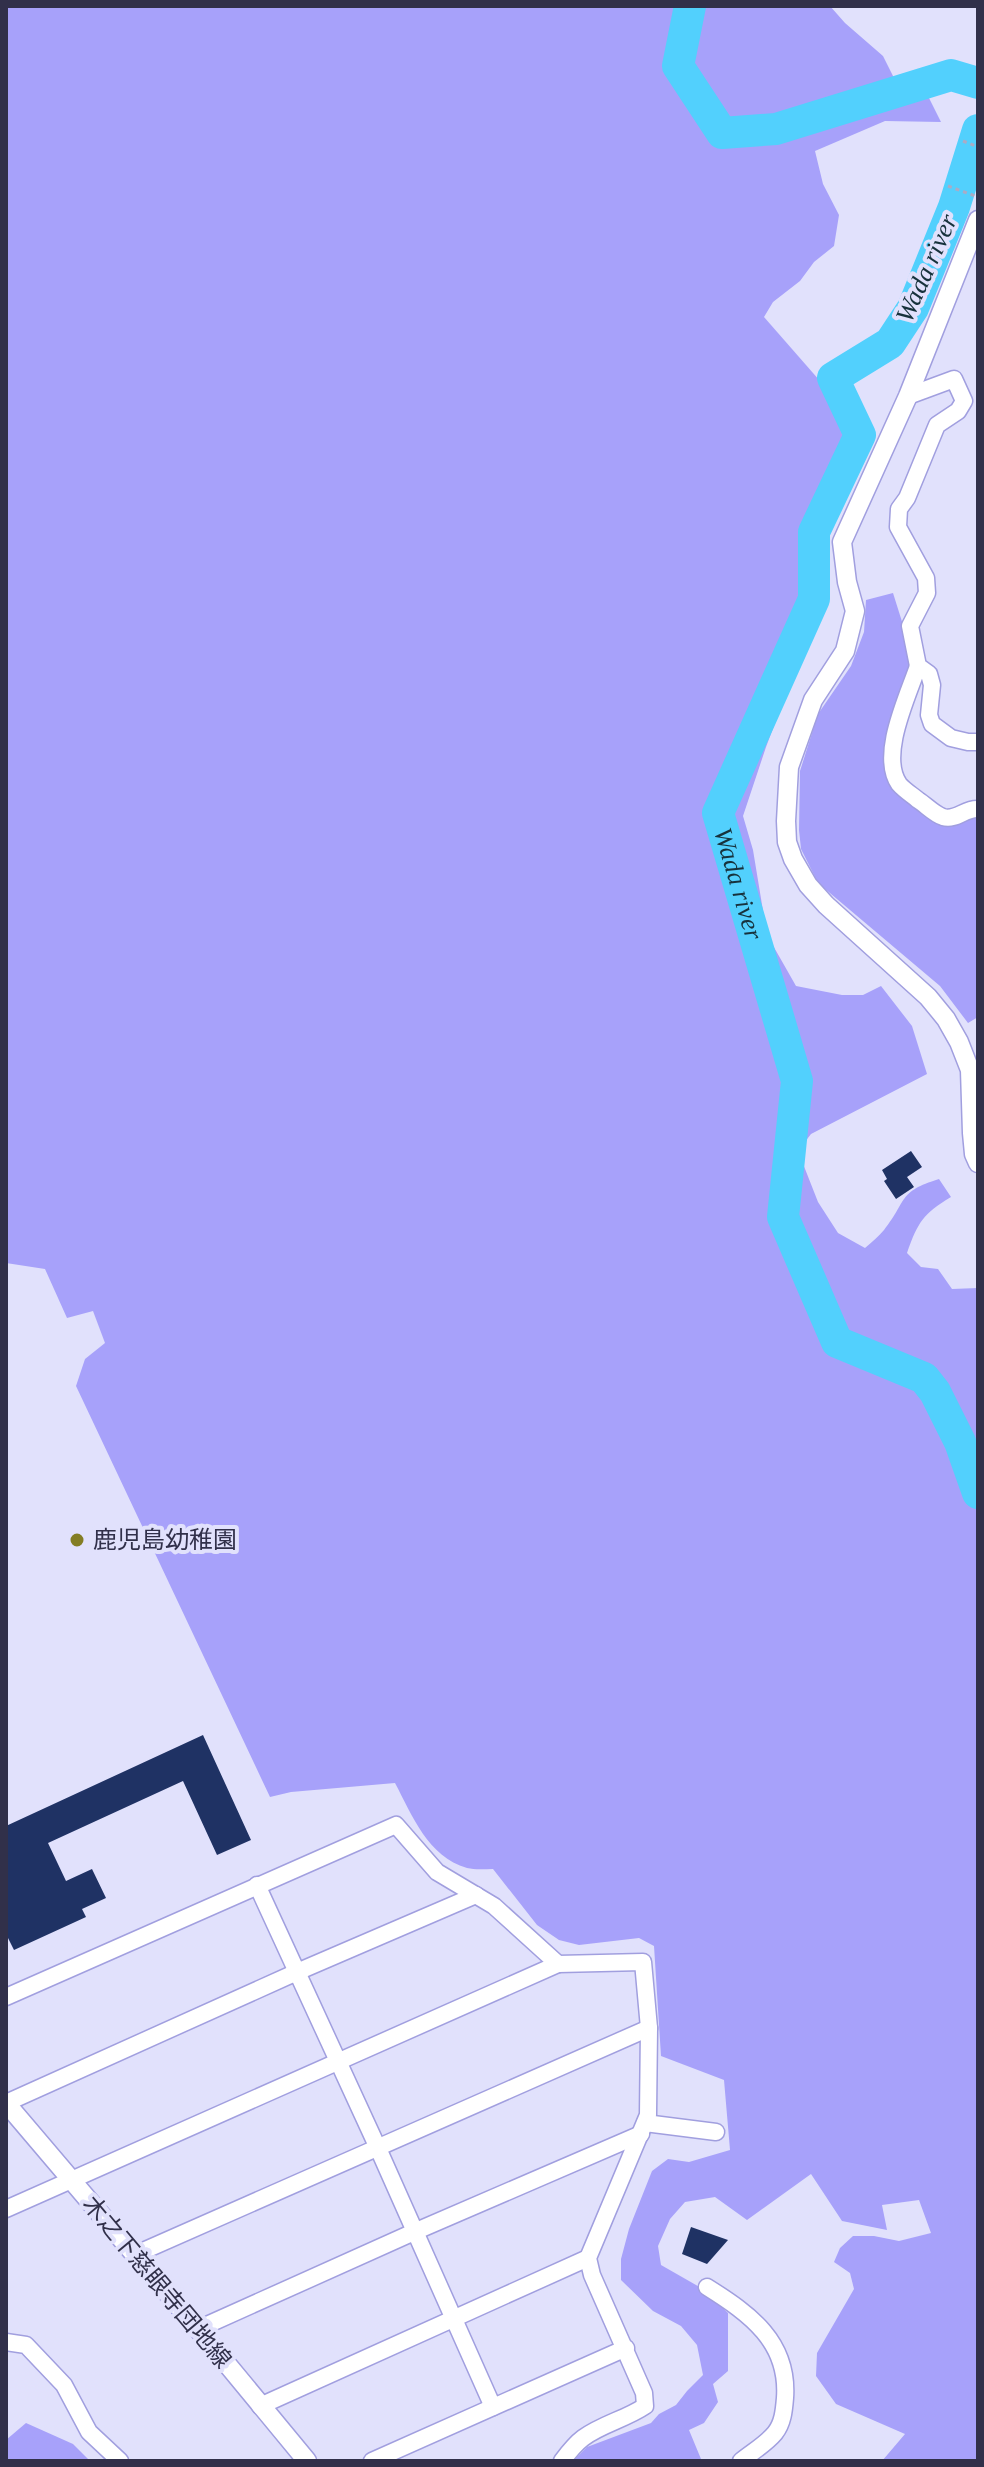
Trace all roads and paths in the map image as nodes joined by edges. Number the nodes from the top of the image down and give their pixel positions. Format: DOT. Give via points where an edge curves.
graph roads {
  1 [pos="963,141"];
  2 [pos="978,147"];
  3 [pos="948,186"];
  4 [pos="978,197"];
  5 [pos="978,220"];
  6 [pos="908,396"];
  7 [pos="918,666"];
  8 [pos="978,742"];
  9 [pos="978,809"];
  10 [pos="978,1163"];
  11 [pos="257,1885"];
  12 [pos="476,1895"];
  13 [pos="558,1964"];
  14 [pos="297,1972"];
  15 [pos="6,1997"];
  16 [pos="649,2028"];
  17 [pos="337,2061"];
  18 [pos="6,2103"];
  19 [pos="643,2129"];
  20 [pos="716,2132"];
  21 [pos="377,2146"];
  22 [pos="71,2181"];
  23 [pos="6,2209"];
  24 [pos="414,2232"];
  25 [pos="134,2255"];
  26 [pos="588,2258"];
  27 [pos="707,2287"];
  28 [pos="454,2319"];
  29 [pos="198,2329"];
  30 [pos="6,2342"];
  31 [pos="626,2348"];
  32 [pos="260,2406"];
  33 [pos="493,2407"];
  34 [pos="120,2461"];
  35 [pos="307,2461"];
  36 [pos="372,2461"];
  37 [pos="562,2461"];
  38 [pos="741,2461"];
  1 -- 2 [label="path"];
  3 -- 4 [label="path"];
  5 -- 6 [label="street"];
  6 -- 7 [label="street" via="954,379 964,401 937,425 899,509 898,527 926,578 927,593 910,626"];
  6 -- 10 [label="street" via="842,542 855,611 845,651 813,700 789,767 787,842 808,885 946,1019 970,1070"];
  7 -- 8 [label="street" via="929,674 932,685 932,724 951,738"];
  7 -- 9 [label="street" via="897,725 894,775 901,787 941,817"];
  11 -- 12 [label="street" via="396,1825 437,1872"];
  11 -- 14 [label="street"];
  11 -- 15 [label="street"];
  12 -- 13 [label="street"];
  12 -- 14 [label="street"];
  13 -- 16 [label="street" via="643,1962"];
  13 -- 17 [label="street"];
  14 -- 17 [label="street"];
  14 -- 18 [label="street"];
  16 -- 19 [label="street" via="648,2115"];
  16 -- 21 [label="street"];
  17 -- 21 [label="street"];
  17 -- 22 [label="street"];
  18 -- 22 [label="street, 木之下慈眼寺団地線"];
  19 -- 20 [label="street"];
  19 -- 24 [label="street"];
  19 -- 26 [label="street"];
  21 -- 24 [label="street"];
  21 -- 25 [label="street"];
  22 -- 23 [label="street"];
  22 -- 25 [label="street, 木之下慈眼寺団地線"];
  24 -- 28 [label="street"];
  24 -- 29 [label="street"];
  25 -- 29 [label="street, 木之下慈眼寺団地線"];
  26 -- 28 [label="street"];
  26 -- 31 [label="street"];
  27 -- 38 [label="street" via="768,2336 787,2378 784,2415 776,2432"];
  28 -- 32 [label="street"];
  28 -- 33 [label="street"];
  29 -- 32 [label="street, 木之下慈眼寺団地線"];
  30 -- 34 [label="street" via="26,2345 64,2385 89,2432"];
  31 -- 33 [label="street"];
  31 -- 37 [label="street" via="645,2406 581,2439"];
  32 -- 35 [label="street, 木之下慈眼寺団地線"];
  33 -- 36 [label="street"];
}
